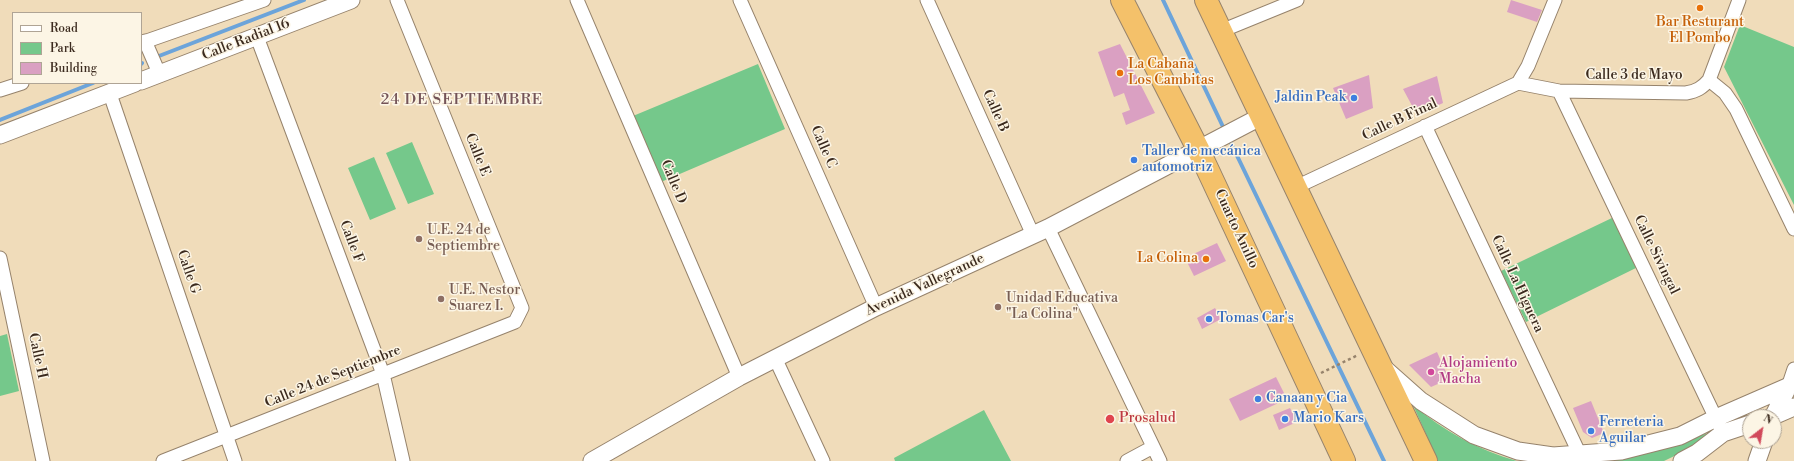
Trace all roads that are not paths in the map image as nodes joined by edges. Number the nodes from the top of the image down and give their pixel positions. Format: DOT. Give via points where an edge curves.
graph roads {
  1 [pos="264,0"];
  2 [pos="351,0"];
  3 [pos="397,0"];
  4 [pos="577,0"];
  5 [pos="740,0"];
  6 [pos="927,0"];
  7 [pos="1122,0"];
  8 [pos="1206,0"];
  9 [pos="1297,0"];
  10 [pos="1555,0"];
  11 [pos="1739,0"];
  12 [pos="1221,31"];
  13 [pos="257,37"];
  14 [pos="143,42"];
  15 [pos="159,73"];
  16 [pos="1709,80"];
  17 [pos="142,81"];
  18 [pos="1518,83"];
  19 [pos="19,84"];
  20 [pos="133,84"];
  21 [pos="0,90"];
  22 [pos="1559,91"];
  23 [pos="110,94"];
  24 [pos="1262,116"];
  25 [pos="1425,126"];
  26 [pos="0,135"];
  27 [pos="1198,149"];
  28 [pos="1296,187"];
  29 [pos="1794,229"];
  30 [pos="1041,231"];
  31 [pos="0,258"];
  32 [pos="876,307"];
  33 [pos="515,322"];
  34 [pos="776,360"];
  35 [pos="1381,366"];
  36 [pos="1794,368"];
  37 [pos="383,374"];
  38 [pos="740,377"];
  39 [pos="1791,385"];
  40 [pos="1794,407"];
  41 [pos="1777,409"];
  42 [pos="1782,412"];
  43 [pos="1716,418"];
  44 [pos="1742,427"];
  45 [pos="1723,433"];
  46 [pos="227,436"];
  47 [pos="1153,447"];
  48 [pos="1761,449"];
  49 [pos="1580,455"];
  50 [pos="43,461"];
  51 [pos="163,461"];
  52 [pos="235,461"];
  53 [pos="403,461"];
  54 [pos="592,461"];
  55 [pos="823,461"];
  56 [pos="1127,461"];
  57 [pos="1160,461"];
  58 [pos="1344,461"];
  59 [pos="1426,461"];
  60 [pos="1682,461"];
  61 [pos="1757,461"];
  1 -- 14 [label="street"];
  2 -- 13 [label="street, Calle Radial 16"];
  3 -- 33 [label="street, Calle E" via="522,308"];
  4 -- 38 [label="street, Calle D"];
  5 -- 32 [label="street, Calle C"];
  6 -- 30 [label="street, Calle B"];
  7 -- 27 [label="highway, Cuarto Anillo"];
  8 -- 12 [label="highway"];
  9 -- 12 [label="street"];
  10 -- 18 [label="street" via="1528,66"];
  11 -- 16 [label="street"];
  12 -- 24 [label="highway"];
  13 -- 15 [label="street, Calle Radial 16"];
  13 -- 37 [label="street, Calle F"];
  14 -- 15 [label="street"];
  15 -- 17 [label="street, Calle Radial 16"];
  16 -- 22 [label="street, Calle 3 de Mayo" via="1702,88 1686,93"];
  16 -- 29 [label="street" via="1725,93 1736,109"];
  18 -- 22 [label="street, Calle 3 de Mayo"];
  18 -- 25 [label="street, Calle B Final"];
  19 -- 21 [label="street"];
  20 -- 23 [label="street"];
  22 -- 43 [label="street, Calle Sivingal"];
  23 -- 26 [label="street"];
  23 -- 46 [label="street, Calle G"];
  24 -- 27 [label="street, Avenida Vallegrande"];
  24 -- 28 [label="highway"];
  25 -- 28 [label="street, Calle B Final"];
  25 -- 49 [label="street, Calle La Higuera"];
  27 -- 30 [label="street, Avenida Vallegrande"];
  27 -- 58 [label="highway, Cuarto Anillo"];
  28 -- 35 [label="highway"];
  30 -- 32 [label="street, Avenida Vallegrande"];
  30 -- 47 [label="street, Calle B"];
  31 -- 50 [label="street, Calle H"];
  32 -- 34 [label="street, Avenida Vallegrande"];
  33 -- 37 [label="street, Calle 24 de Septiembre"];
  34 -- 38 [label="street, Avenida Vallegrande"];
  34 -- 55 [label="street"];
  35 -- 49 [label="street" via="1421,401 1474,435 1518,451 1554,456"];
  35 -- 59 [label="highway"];
  36 -- 39 [label="street"];
  37 -- 46 [label="street, Calle 24 de Septiembre"];
  37 -- 53 [label="street, Calle F"];
  38 -- 54 [label="street, Avenida Vallegrande"];
  39 -- 41 [label="street"];
  39 -- 43 [label="street"];
  40 -- 42 [label="street"];
  43 -- 45 [label="street, Calle Sivingal"];
  43 -- 49 [label="street" via="1680,436 1621,451"];
  44 -- 45 [label="street"];
  45 -- 60 [label="street"];
  46 -- 51 [label="street, Calle 24 de Septiembre"];
  46 -- 52 [label="street, Calle G"];
  47 -- 56 [label="street"];
  47 -- 57 [label="street, Calle B"];
  48 -- 61 [label="street"];
}
